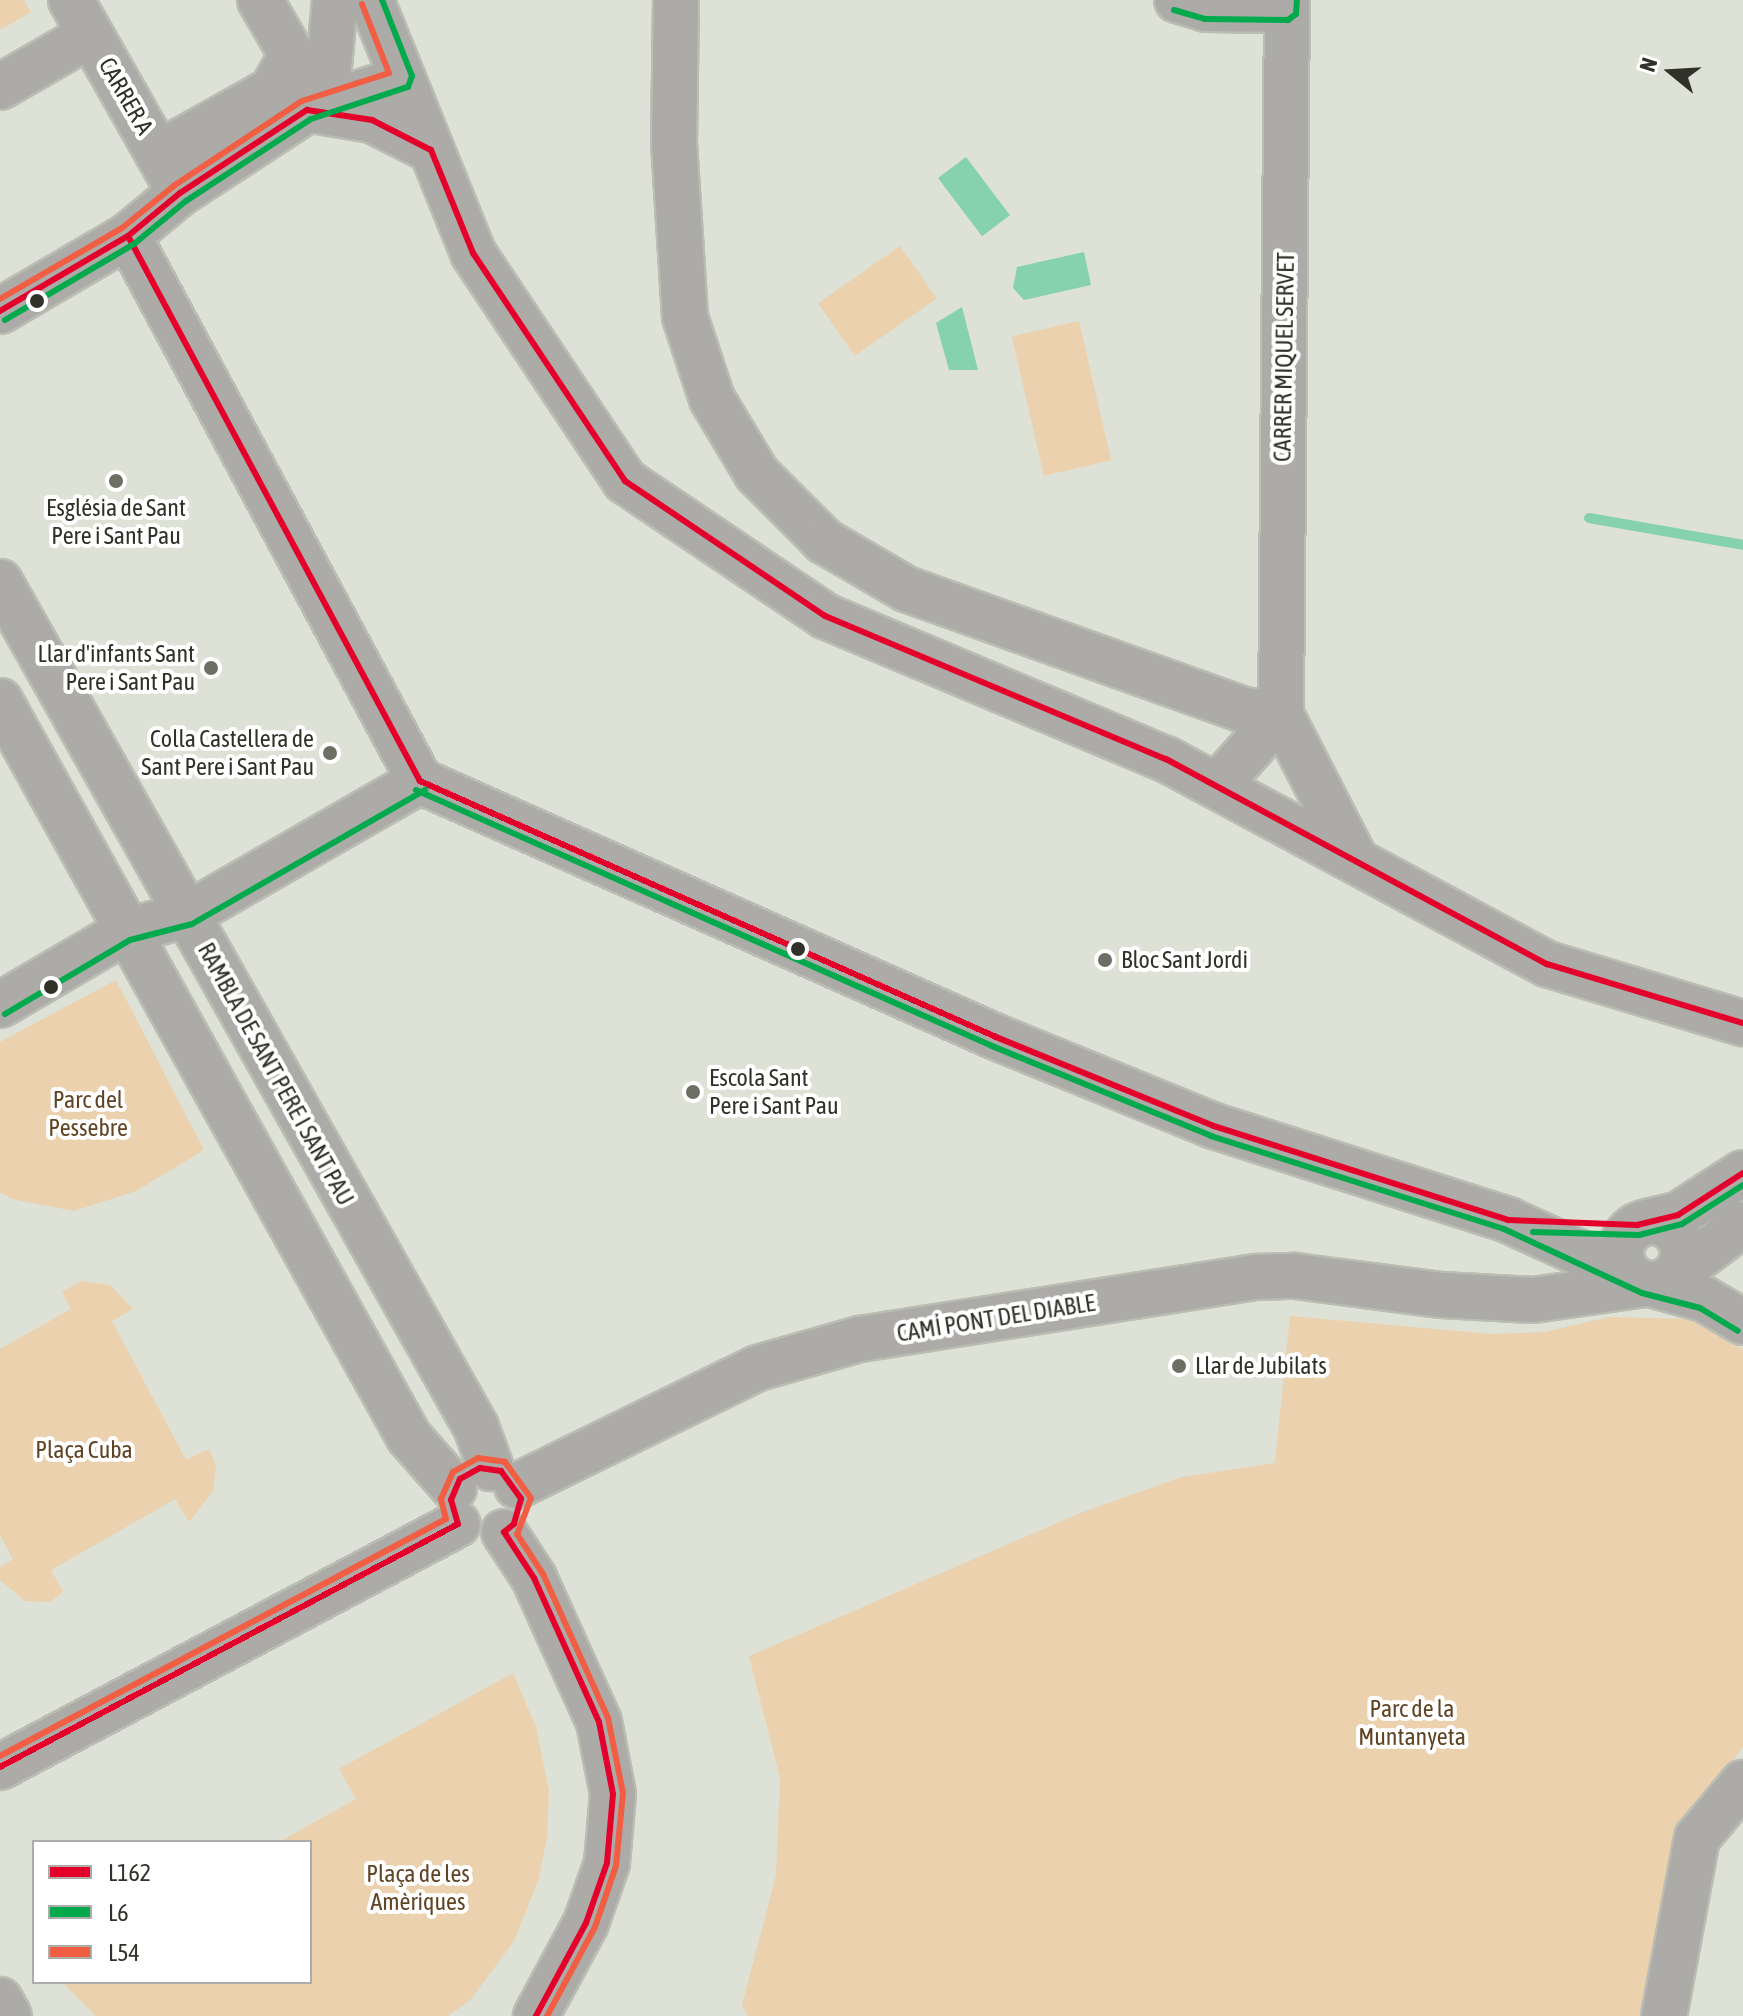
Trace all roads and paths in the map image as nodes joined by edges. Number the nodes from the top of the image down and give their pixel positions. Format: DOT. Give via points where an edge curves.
graph roads {
  1 [pos="260,0"];
  2 [pos="335,0"];
  3 [pos="371,0"];
  4 [pos="676,0"];
  5 [pos="1177,0"];
  6 [pos="1287,5"];
  7 [pos="80,17"];
  8 [pos="329,66"];
  9 [pos="402,79"];
  10 [pos="0,87"];
  11 [pos="307,110"];
  12 [pos="431,150"];
  13 [pos="158,154"];
  14 [pos="180,193"];
  15 [pos="128,236"];
  16 [pos="0,311"];
  17 [pos="0,582"];
  18 [pos="0,701"];
  19 [pos="1281,715"];
  20 [pos="420,781"];
  21 [pos="1217,786"];
  22 [pos="1356,861"];
  23 [pos="187,915"];
  24 [pos="126,931"];
  25 [pos="1609,987"];
  26 [pos="0,1005"];
  27 [pos="1733,1015"];
  28 [pos="1743,1056"];
  29 [pos="1743,1173"];
  30 [pos="1508,1220"];
  31 [pos="1743,1224"];
  32 [pos="1652,1261"];
  33 [pos="1518,1289"];
  34 [pos="1743,1322"];
  35 [pos="459,1399"];
  36 [pos="409,1437"];
  37 [pos="480,1491"];
  38 [pos="0,1767"];
  39 [pos="1743,1783"];
  40 [pos="0,2000"];
  41 [pos="9,2016"];
  42 [pos="536,2016"];
  43 [pos="1664,2016"];
  1 -- 13 [label="street" via="292,55 272,90"];
  2 -- 8 [label="street"];
  3 -- 9 [label="street"];
  4 -- 19 [label="street" via="674,142 685,317 712,399 757,474 824,541 906,589 1244,710"];
  5 -- 6 [label="street" via="1206,9"];
  6 -- 19 [label="street, CARRER MIQUEL SERVET"];
  7 -- 10 [label="street"];
  7 -- 13 [label="street, CARRER A"];
  8 -- 9 [label="street" via="372,61"];
  8 -- 11 [label="street"];
  9 -- 11 [label="street"];
  9 -- 12 [label="street"];
  11 -- 12 [label="street" via="372,120"];
  11 -- 14 [label="street"];
  12 -- 21 [label="street" via="473,253 625,481 825,616 1166,759"];
  13 -- 14 [label="street, CARRER A"];
  14 -- 15 [label="street"];
  15 -- 16 [label="street"];
  15 -- 20 [label="street"];
  17 -- 23 [label="street, RAMBLA DE SANT PERE I SANT PAU"];
  18 -- 24 [label="street"];
  19 -- 21 [label="street"];
  19 -- 22 [label="street, CARRER MIQUEL SERVET"];
  20 -- 23 [label="street"];
  20 -- 30 [label="street" via="996,1037 1214,1126"];
  21 -- 22 [label="street"];
  22 -- 25 [label="street" via="1547,964"];
  23 -- 24 [label="street"];
  23 -- 35 [label="street, RAMBLA DE SANT PERE I SANT PAU"];
  24 -- 26 [label="street"];
  24 -- 36 [label="street"];
  25 -- 27 [label="street"];
  25 -- 28 [label="street" via="1651,1017 1715,1039"];
  29 -- 32 [label="street, CAMÍ PONT DEL DIABLE" via="1678,1215"];
  30 -- 32 [label="street"];
  30 -- 32 [label="street"];
  30 -- 33 [label="street" via="1537,1246 1541,1269"];
  31 -- 32 [label="street, CAMÍ PONT DEL DIABLE"];
  32 -- 33 [label="street, CAMÍ PONT DEL DIABLE"];
  32 -- 33 [label="street, CAMÍ PONT DEL DIABLE" via="1533,1300"];
  32 -- 34 [label="street"];
  33 -- 37 [label="street, CAMÍ PONT DEL DIABLE" via="1442,1295 1295,1276 1257,1277 829,1345 758,1368"];
  35 -- 36 [label="street" via="438,1422"];
  35 -- 37 [label="street, RAMBLA DE SANT PERE I SANT PAU"];
  36 -- 37 [label="street"];
  37 -- 38 [label="street, CAMÍ PONT DEL DIABLE"];
  37 -- 42 [label="street" via="519,1512 504,1532 534,1578 599,1722 613,1794 607,1863 586,1923"];
  39 -- 43 [label="street" via="1697,1838"];
  40 -- 41 [label="street"];
}
